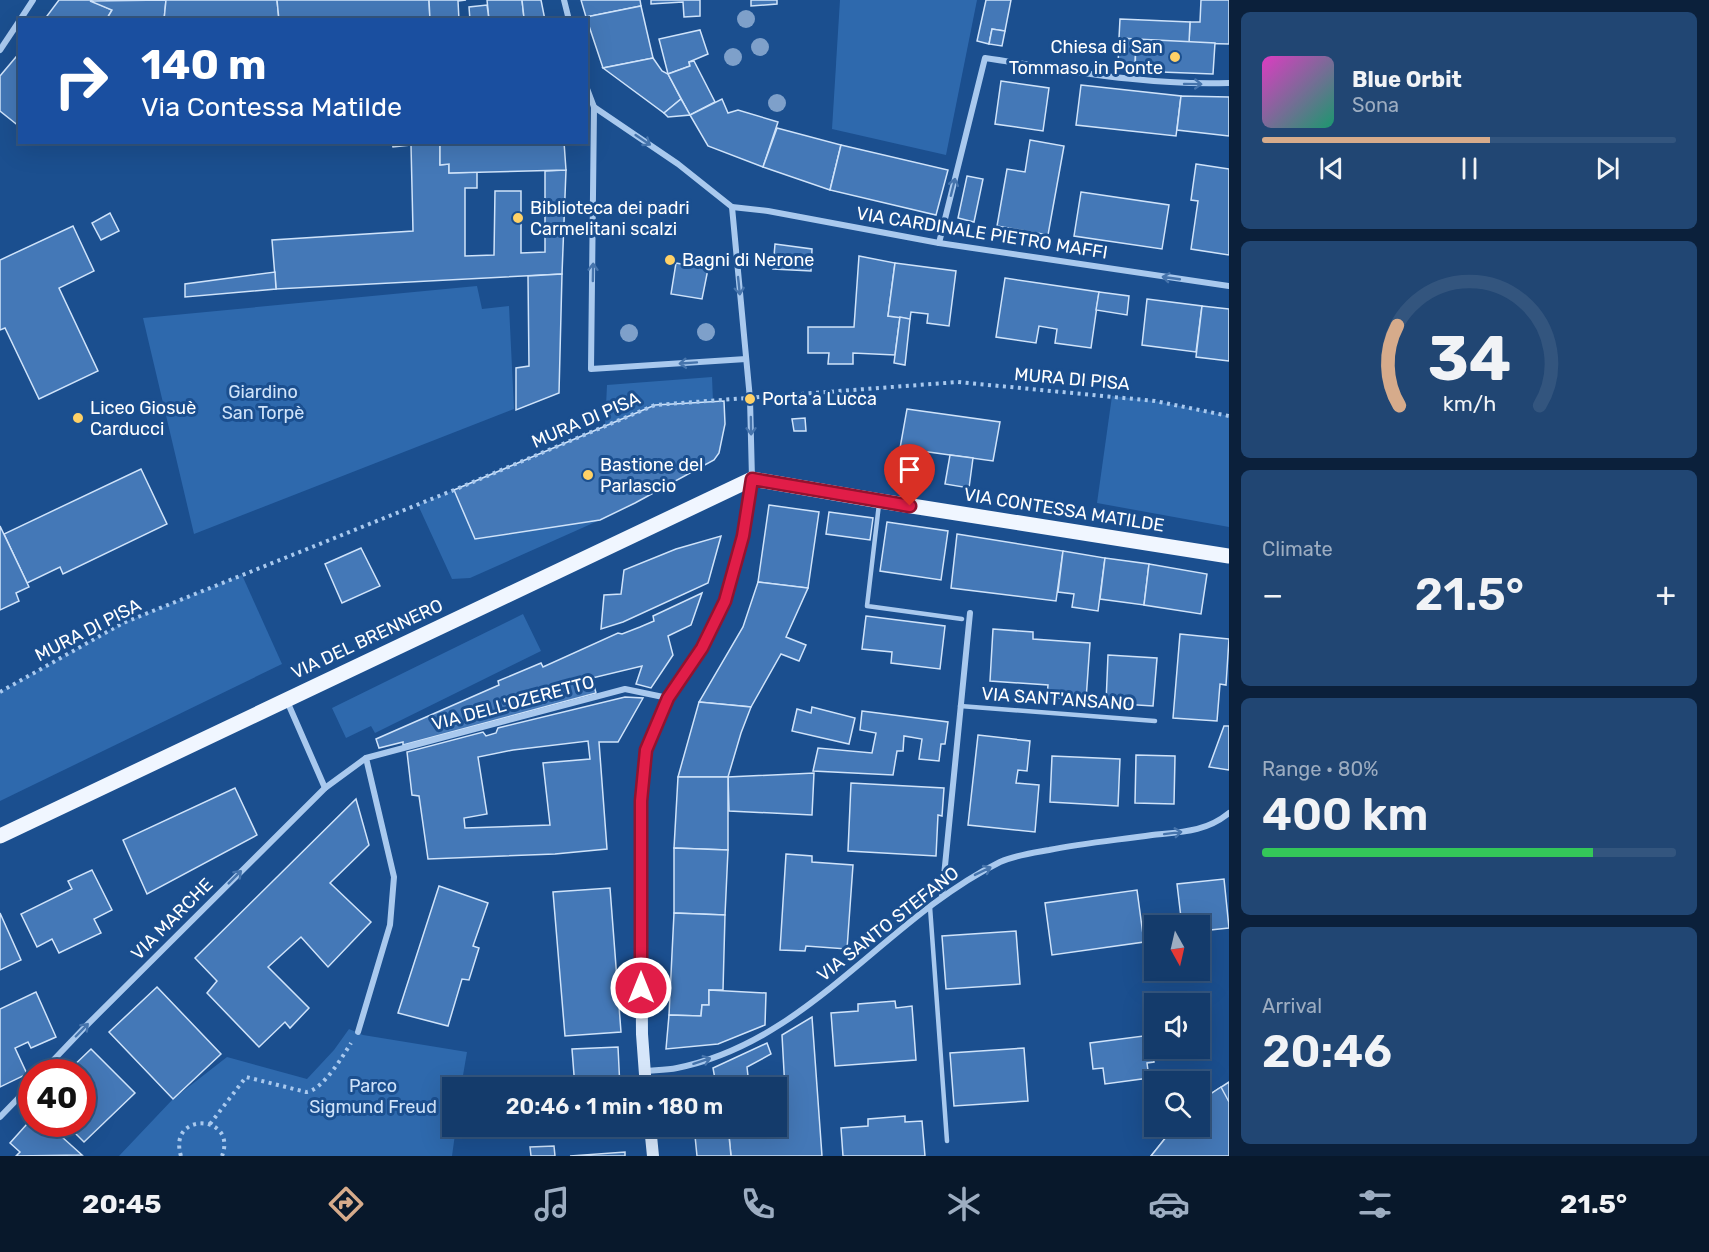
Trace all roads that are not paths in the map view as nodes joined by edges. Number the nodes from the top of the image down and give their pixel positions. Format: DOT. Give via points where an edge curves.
graph roads {
  1 [pos="33,0"];
  2 [pos="564,0"];
  3 [pos="21,18"];
  4 [pos="568,18"];
  5 [pos="18,23"];
  6 [pos="0,50"];
  7 [pos="1229,83"];
  8 [pos="588,91"];
  9 [pos="594,107"];
  10 [pos="732,207"];
  11 [pos="939,243"];
  12 [pos="1229,286"];
  13 [pos="746,359"];
  14 [pos="752,479"];
  15 [pos="880,501"];
  16 [pos="1229,556"];
  17 [pos="970,613"];
  18 [pos="962,619"];
  19 [pos="668,698"];
  20 [pos="286,699"];
  21 [pos="960,706"];
  22 [pos="1155,721"];
  23 [pos="366,758"];
  24 [pos="325,788"];
  25 [pos="1229,813"];
  26 [pos="0,836"];
  27 [pos="942,896"];
  28 [pos="930,907"];
  29 [pos="358,1032"];
  30 [pos="54,1059"];
  31 [pos="645,1071"];
  32 [pos="645,1077"];
  33 [pos="18,1098"];
  34 [pos="0,1117"];
  35 [pos="651,1137"];
  36 [pos="947,1142"];
  37 [pos="653,1156"];
  1 -- 3 [label="street"];
  2 -- 4 [label="street"];
  5 -- 6 [label="street"];
  11 -- 7 [label="street, one-way" via="985,58 1139,81"];
  8 -- 9 [label="street"];
  9 -- 10 [label="street, one-way" via="678,164"];
  13 -- 9 [label="street, one-way" via="591,369"];
  10 -- 11 [label="street, VIA CARDINALE PIETRO MAFFI"];
  10 -- 13 [label="street, one-way"];
  12 -- 11 [label="street, VIA CARDINALE PIETRO MAFFI, one-way"];
  13 -- 14 [label="street, one-way"];
  14 -- 15 [label="main road, VIA CONTESSA MATILDE"];
  14 -- 19 [label="street" via="743,536 725,601 702,648"];
  14 -- 20 [label="main road, VIA DEL BRENNERO"];
  15 -- 16 [label="main road, VIA CONTESSA MATILDE"];
  15 -- 18 [label="lane" via="867,606"];
  17 -- 21 [label="street, VIA SANT'ANSANO"];
  19 -- 23 [label="street, VIA DELL'OZERETTO" via="625,689"];
  19 -- 31 [label="street" via="646,750 641,801"];
  20 -- 24 [label="street"];
  20 -- 26 [label="main road, VIA DEL BRENNERO"];
  21 -- 22 [label="lane, VIA SANT'ANSANO"];
  21 -- 27 [label="street, VIA SANT'ANSANO"];
  23 -- 24 [label="street, VIA MARCHE"];
  23 -- 29 [label="street" via="393,866 394,888 390,925"];
  30 -- 24 [label="street, VIA MARCHE, one-way"];
  27 -- 25 [label="street, VIA SANTO STEFANO, one-way" via="1012,857 1076,844 1196,830 1217,823"];
  27 -- 28 [label="street, VIA SANTO STEFANO"];
  31 -- 28 [label="street, VIA SANTO STEFANO, one-way" via="705,1061 765,1035 804,1009"];
  28 -- 36 [label="lane"];
  31 -- 32 [label="street"];
  33 -- 34 [label="street"];
  35 -- 37 [label="street"];
}
